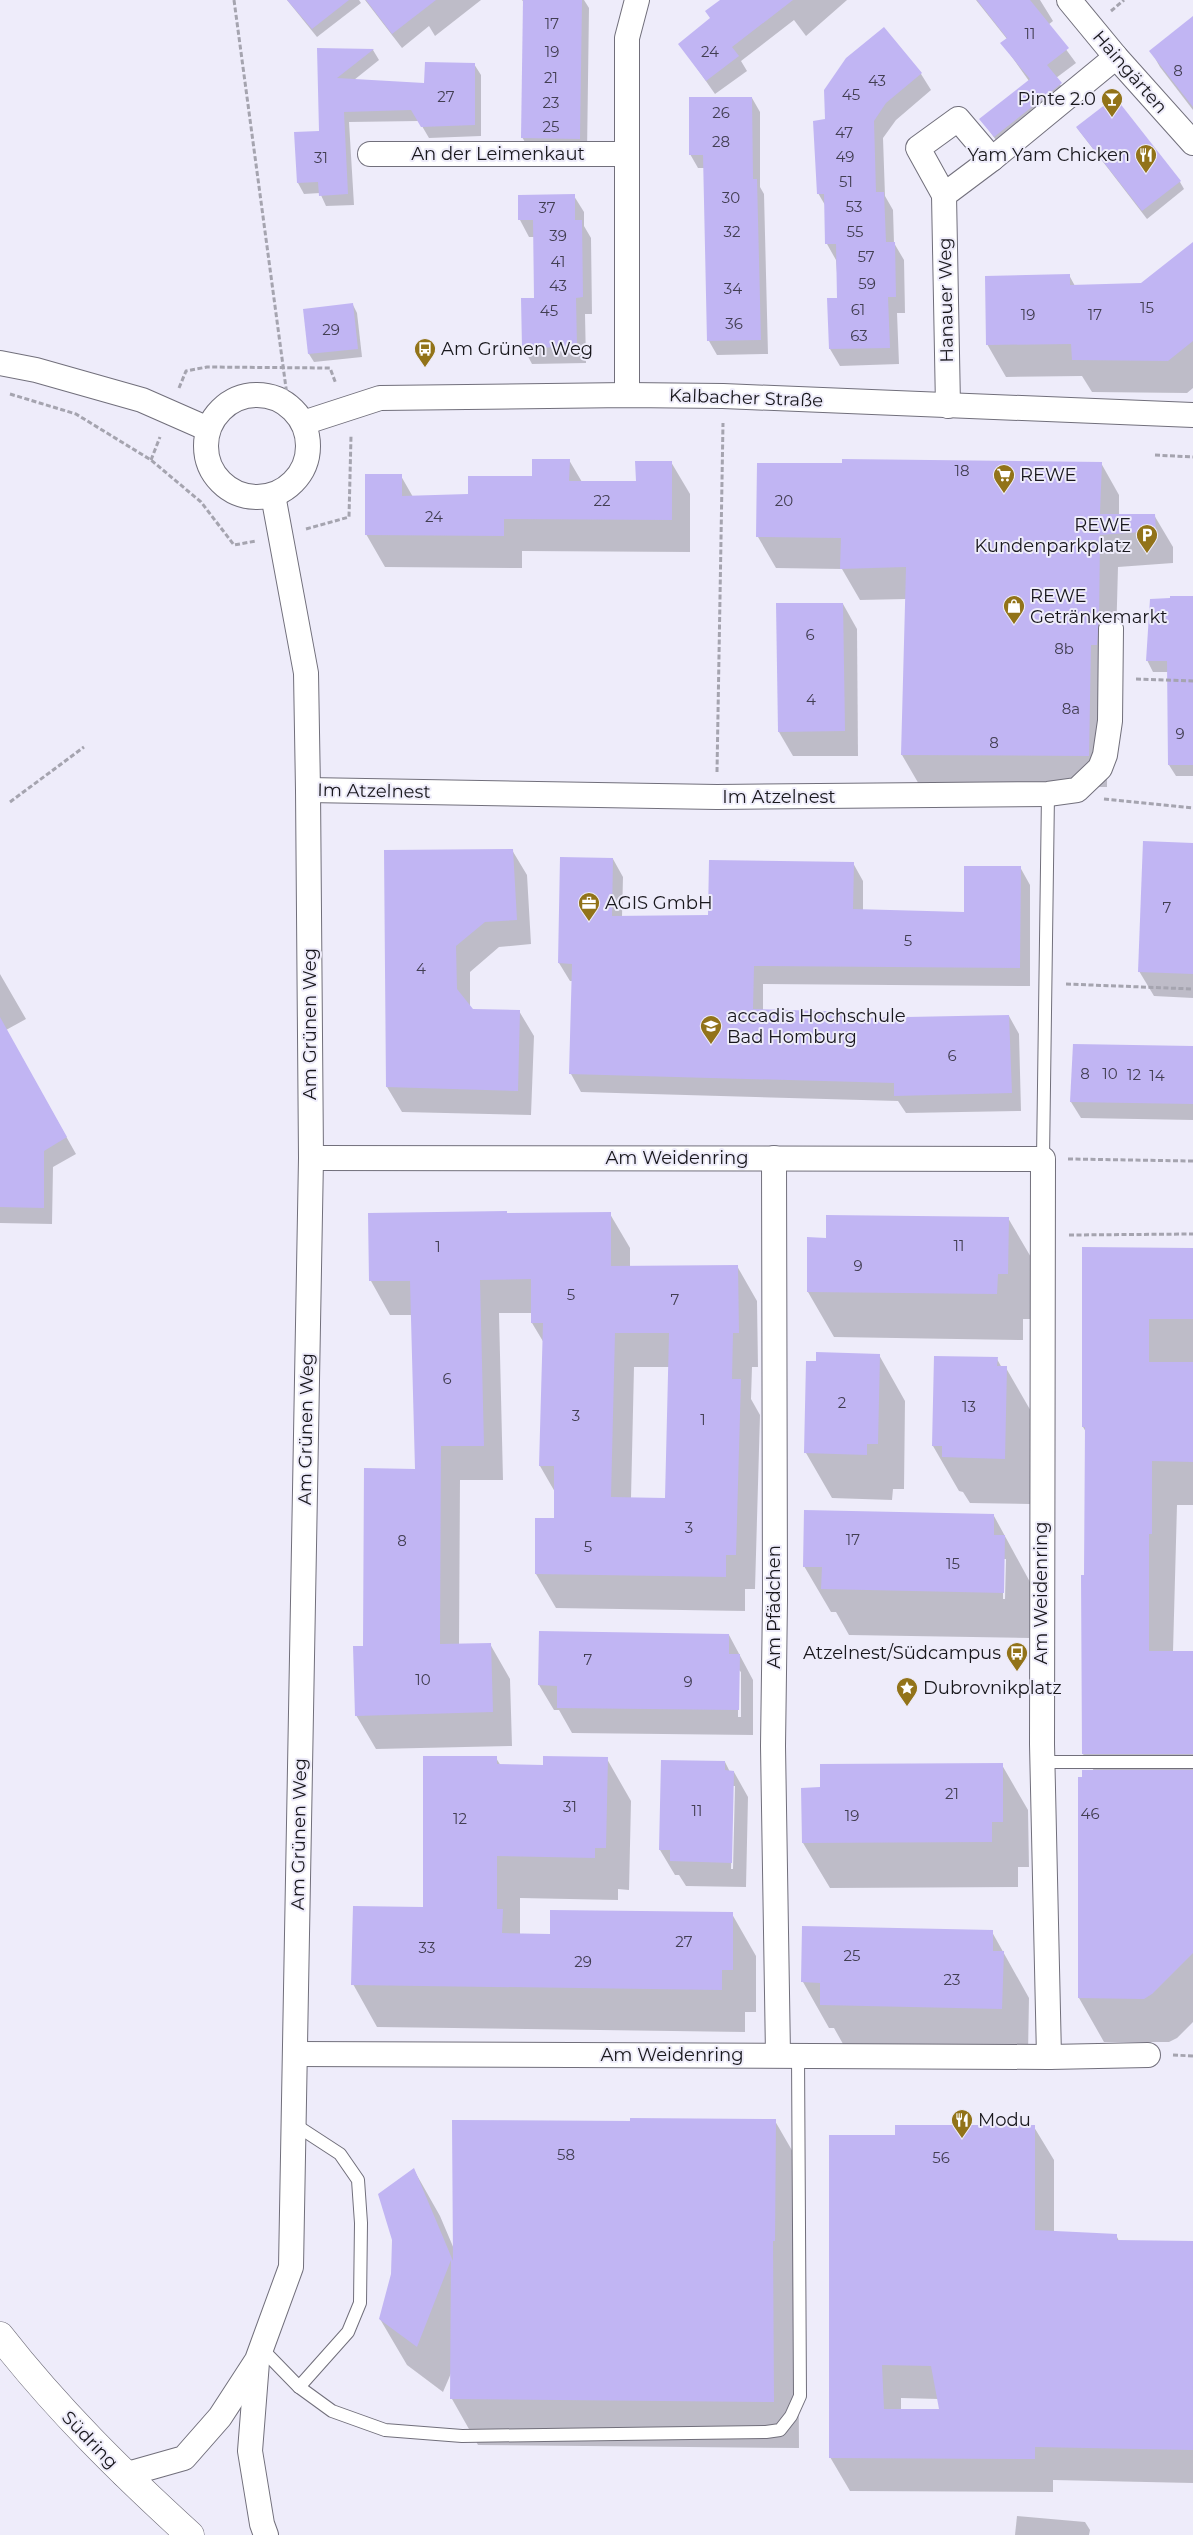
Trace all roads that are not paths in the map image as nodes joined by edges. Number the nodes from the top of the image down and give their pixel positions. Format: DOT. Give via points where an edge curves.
graph roads {
  1 [pos="637,0"];
  2 [pos="1069,0"];
  3 [pos="1116,58"];
  4 [pos="1193,143"];
  5 [pos="370,154"];
  6 [pos="626,154"];
  7 [pos="992,159"];
  8 [pos="944,195"];
  9 [pos="0,363"];
  10 [pos="627,395"];
  11 [pos="948,406"];
  12 [pos="295,414"];
  13 [pos="1193,415"];
  14 [pos="208,429"];
  15 [pos="273,495"];
  16 [pos="1112,629"];
  17 [pos="308,790"];
  18 [pos="1048,794"];
  19 [pos="311,1158"];
  20 [pos="774,1158"];
  21 [pos="1043,1159"];
  22 [pos="1042,1762"];
  23 [pos="1193,1762"];
  24 [pos="295,2054"];
  25 [pos="788,2055"];
  26 [pos="1148,2055"];
  27 [pos="1049,2057"];
  28 [pos="294,2124"];
  29 [pos="0,2336"];
  30 [pos="259,2354"];
  31 [pos="299,2387"];
  32 [pos="124,2475"];
  33 [pos="190,2535"];
  34 [pos="266,2535"];
  1 -- 6 [label="street" via="627,38"];
  2 -- 3 [label="street, Haingärten"];
  3 -- 4 [label="street, Haingärten"];
  3 -- 7 [label="street"];
  5 -- 6 [label="street, An der Leimenkaut"];
  6 -- 10 [label="street"];
  7 -- 8 [label="street"];
  7 -- 8 [label="street, Hanauer Weg" via="958,119 918,148"];
  8 -- 11 [label="street, Hanauer Weg"];
  9 -- 14 [label="street" via="142,400"];
  10 -- 11 [label="street, Kalbacher Straße"];
  10 -- 12 [label="street, Kalbacher Straße" via="380,398"];
  11 -- 13 [label="street, Kalbacher Straße"];
  12 -- 14 [label="street" via="274,398 242,397 222,409"];
  12 -- 15 [label="street" via="308,440 307,458 300,474 288,487"];
  14 -- 15 [label="street" via="207,461 214,476 240,495 257,498"];
  15 -- 17 [label="street, Am Grünen Weg" via="306,673"];
  16 -- 18 [label="street, Im Atzelnest" via="1109,731 1105,756 1100,768 1077,790"];
  17 -- 18 [label="street, Im Atzelnest" via="717,797"];
  17 -- 19 [label="street, Am Grünen Weg"];
  18 -- 21 [label="lane"];
  19 -- 20 [label="street, Am Weidenring"];
  19 -- 24 [label="street, Am Grünen Weg"];
  20 -- 21 [label="street, Am Weidenring"];
  20 -- 25 [label="street, Am Pfädchen" via="773,1746"];
  21 -- 22 [label="street, Am Weidenring"];
  22 -- 23 [label="lane"];
  22 -- 27 [label="street, Am Weidenring"];
  24 -- 25 [label="street, Am Weidenring"];
  24 -- 28 [label="street, Am Grünen Weg"];
  25 -- 27 [label="street, Am Weidenring"];
  25 -- 31 [label="lane" via="800,2396 780,2430 462,2436 385,2430 332,2411"];
  26 -- 27 [label="street, Am Weidenring"];
  28 -- 30 [label="street, Am Grünen Weg" via="292,2267"];
  28 -- 31 [label="lane" via="340,2154 358,2180 361,2223 360,2303 348,2332"];
  29 -- 32 [label="main road, Südring" via="54,2402"];
  30 -- 31 [label="lane"];
  30 -- 32 [label="street, Am Grünen Weg" via="220,2417 184,2458"];
  30 -- 34 [label="street, Am Grünen Weg" via="250,2451"];
  32 -- 33 [label="main road, Südring"];
}
